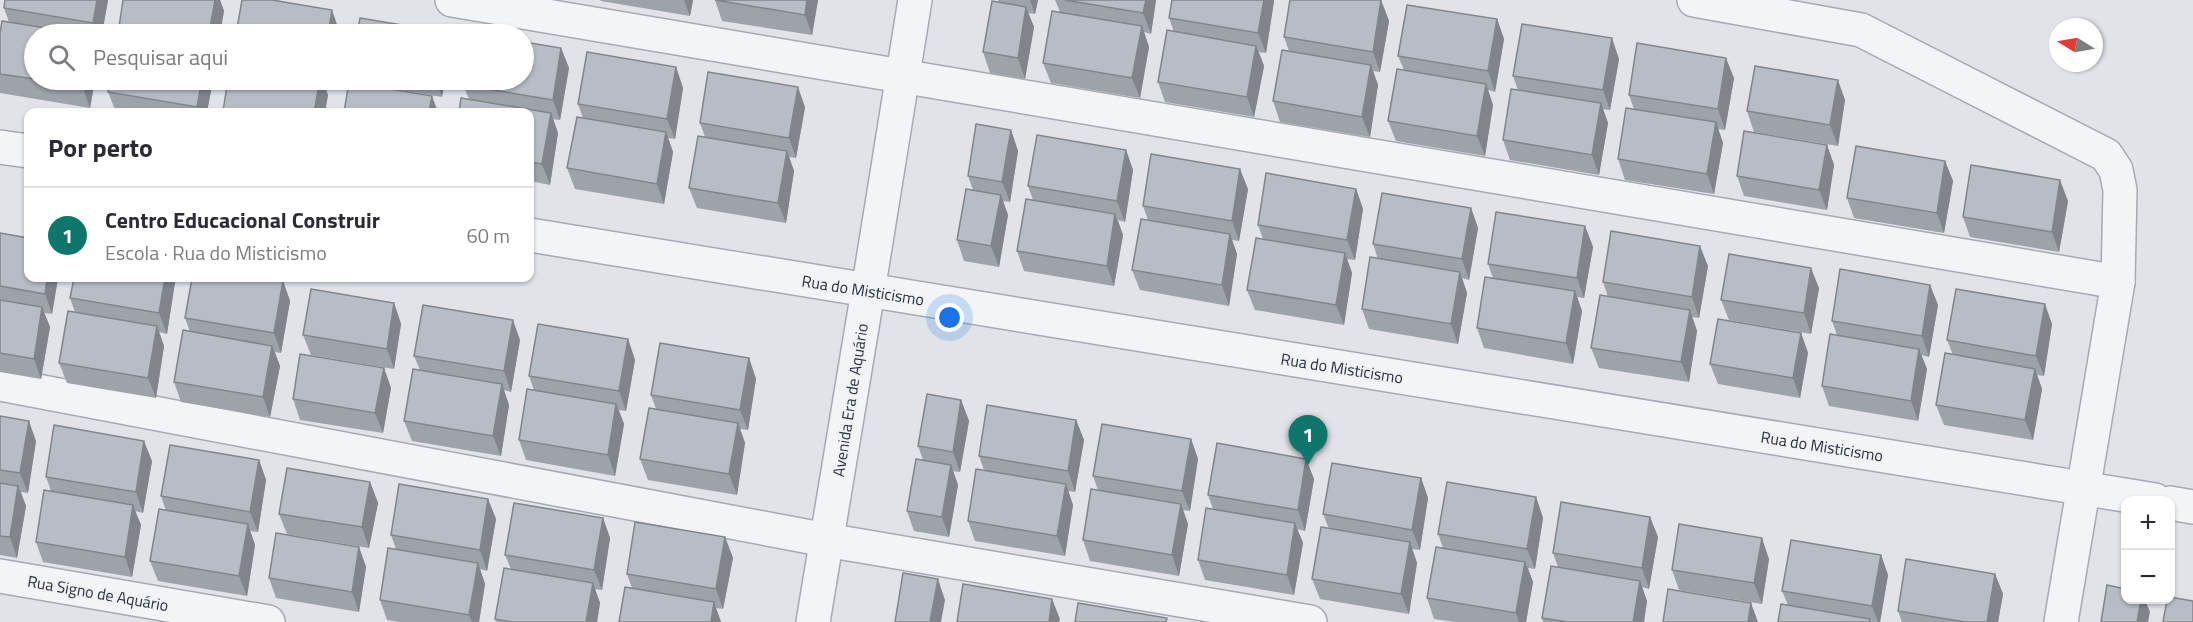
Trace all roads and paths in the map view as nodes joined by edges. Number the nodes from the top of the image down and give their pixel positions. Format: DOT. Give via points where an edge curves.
graph roads {
  1 [pos="452,0"];
  2 [pos="915,0"];
  3 [pos="1694,0"];
  4 [pos="902,76"];
  5 [pos="0,147"];
  6 [pos="24,150"];
  7 [pos="534,236"];
  8 [pos="2118,282"];
  9 [pos="868,291"];
  10 [pos="0,384"];
  11 [pos="2083,488"];
  12 [pos="2127,496"];
  13 [pos="2175,504"];
  14 [pos="2193,507"];
  15 [pos="826,540"];
  16 [pos="0,576"];
  17 [pos="268,622"];
  18 [pos="813,622"];
  19 [pos="1310,622"];
  20 [pos="2061,622"];
  1 -- 4 [label="street"];
  2 -- 4 [label="street, Avenida Era de Aquário"];
  3 -- 8 [label="street" via="1861,30 2106,155 2116,170 2120,190"];
  4 -- 8 [label="street"];
  4 -- 9 [label="street, Avenida Era de Aquário"];
  5 -- 6 [label="street"];
  7 -- 9 [label="street, Rua do Misticismo"];
  8 -- 11 [label="street"];
  9 -- 11 [label="street, Rua do Misticismo"];
  9 -- 15 [label="street, Avenida Era de Aquário"];
  10 -- 15 [label="street"];
  11 -- 12 [label="street, Rua do Misticismo"];
  11 -- 20 [label="street"];
  13 -- 14 [label="street"];
  15 -- 18 [label="street, Avenida Era de Aquário"];
  15 -- 19 [label="street"];
  16 -- 17 [label="street, Rua Signo de Aquário"];
}
